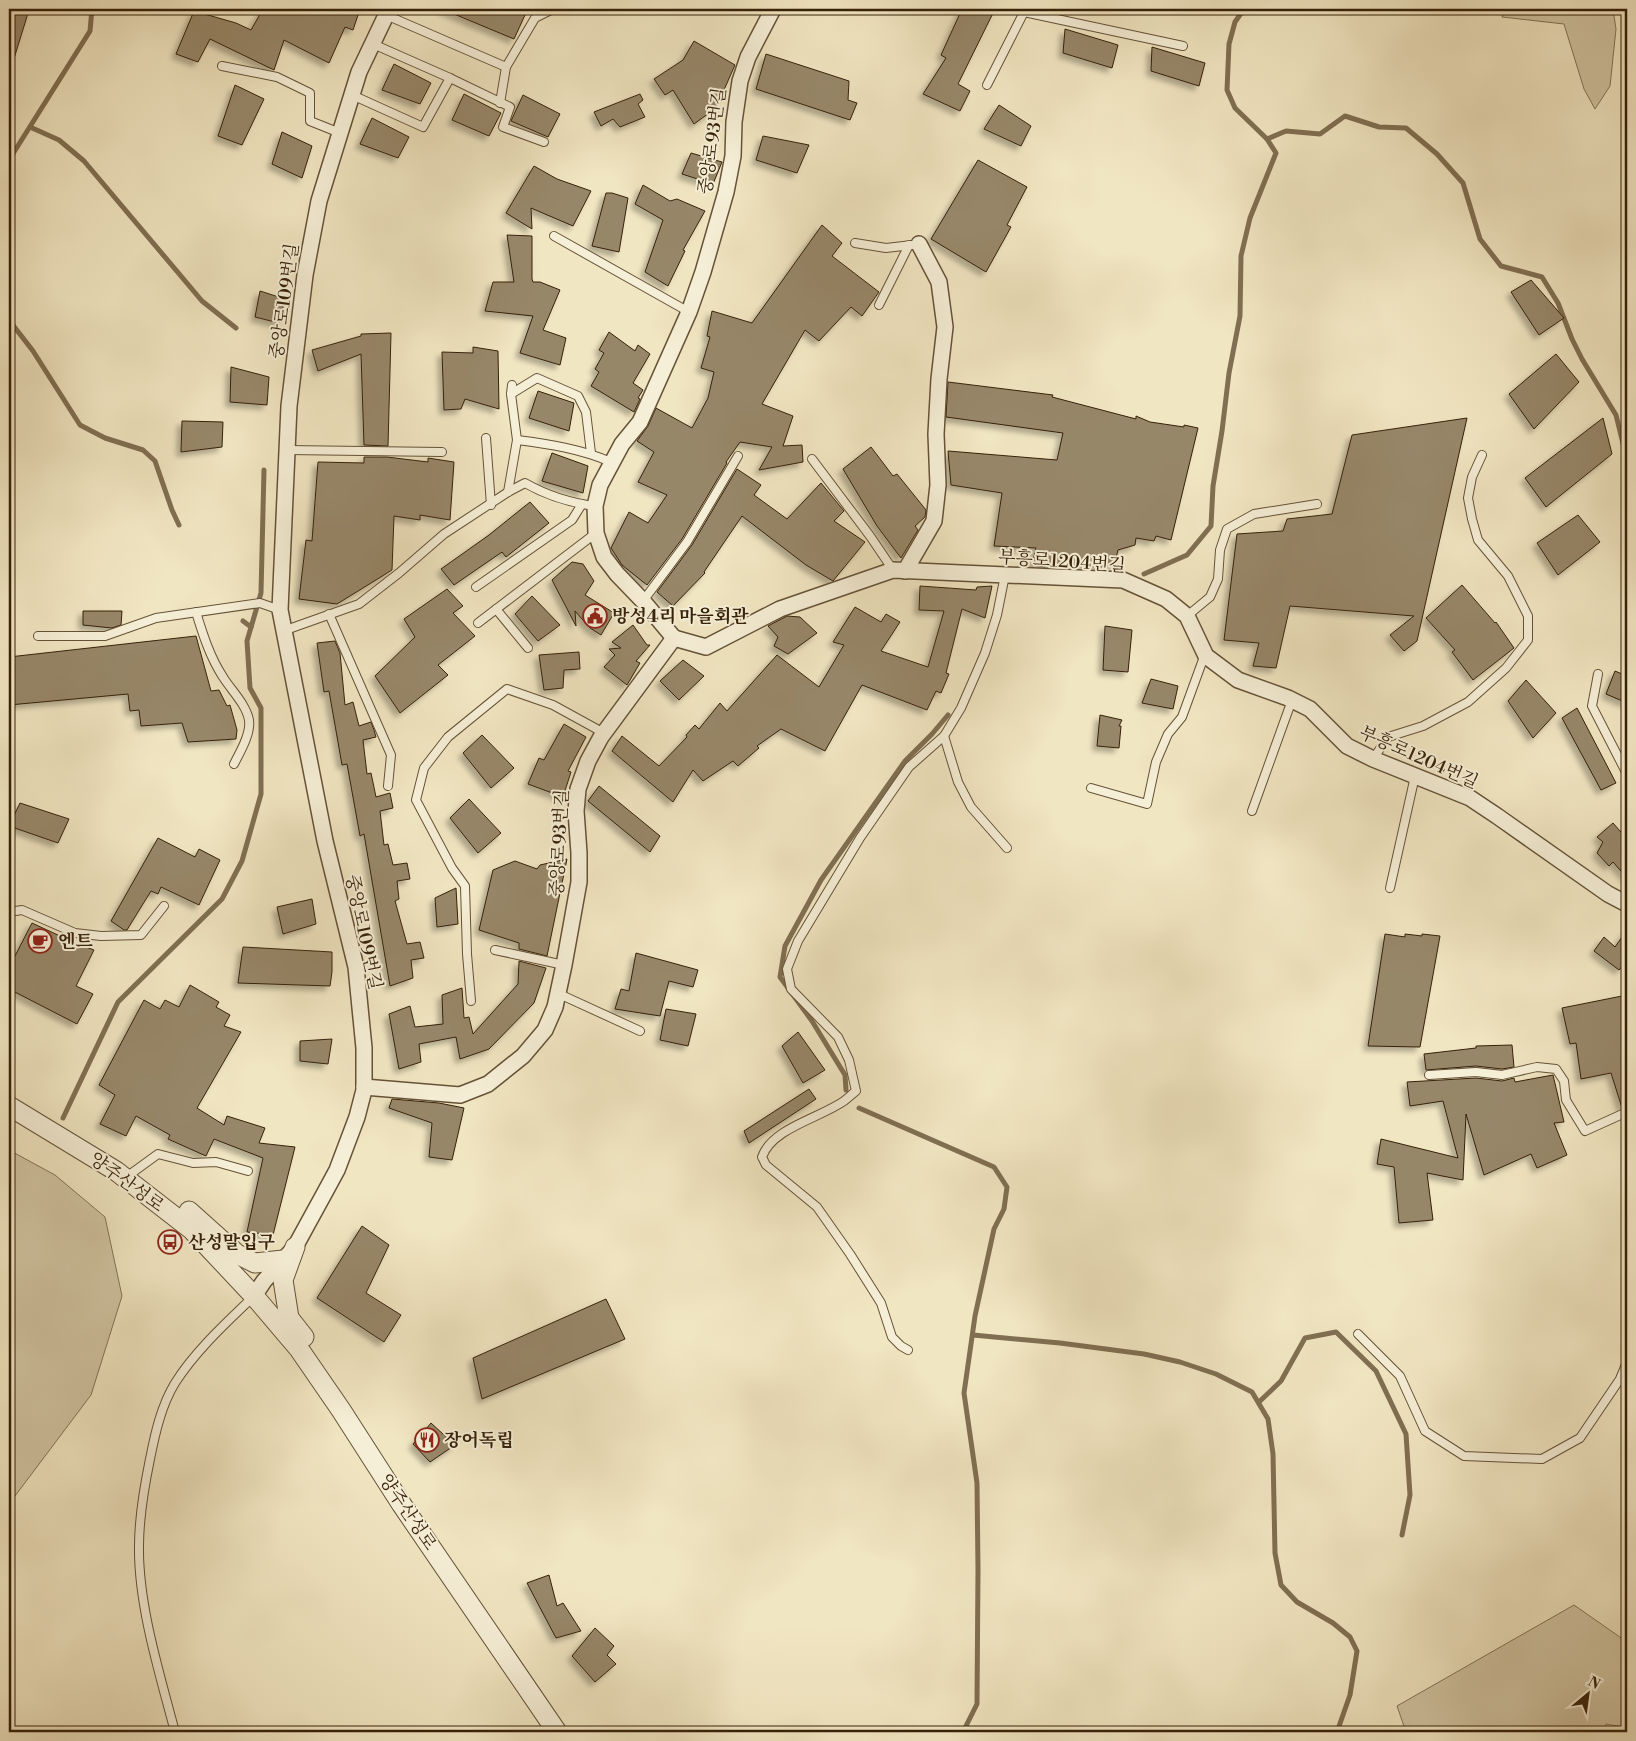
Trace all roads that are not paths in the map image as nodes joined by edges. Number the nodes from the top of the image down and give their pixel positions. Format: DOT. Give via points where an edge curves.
graph roads {
  1 [pos="773,9"];
  2 [pos="547,10"];
  3 [pos="1024,10"];
  4 [pos="387,12"];
  5 [pos="373,44"];
  6 [pos="1183,46"];
  7 [pos="222,66"];
  8 [pos="506,67"];
  9 [pos="450,78"];
  10 [pos="987,85"];
  11 [pos="352,95"];
  12 [pos="500,102"];
  13 [pos="340,134"];
  14 [pos="544,142"];
  15 [pos="554,236"];
  16 [pos="855,243"];
  17 [pos="914,244"];
  18 [pos="879,305"];
  19 [pos="689,312"];
  20 [pos="486,438"];
  21 [pos="517,440"];
  22 [pos="287,450"];
  23 [pos="442,452"];
  24 [pos="591,453"];
  25 [pos="1482,455"];
  26 [pos="738,456"];
  27 [pos="812,459"];
  28 [pos="611,462"];
  29 [pos="508,492"];
  30 [pos="1317,504"];
  31 [pos="491,505"];
  32 [pos="589,505"];
  33 [pos="596,533"];
  34 [pos="899,571"];
  35 [pos="1006,575"];
  36 [pos="476,587"];
  37 [pos="643,601"];
  38 [pos="496,609"];
  39 [pos="280,610"];
  40 [pos="196,612"];
  41 [pos="329,614"];
  42 [pos="1187,616"];
  43 [pos="478,623"];
  44 [pos="283,631"];
  45 [pos="38,636"];
  46 [pos="674,638"];
  47 [pos="528,648"];
  48 [pos="1205,654"];
  49 [pos="1598,674"];
  50 [pos="1292,700"];
  51 [pos="604,733"];
  52 [pos="944,736"];
  53 [pos="1373,759"];
  54 [pos="234,764"];
  55 [pos="1627,774"];
  56 [pos="1415,776"];
  57 [pos="388,786"];
  58 [pos="1091,788"];
  59 [pos="1252,811"];
  60 [pos="1007,848"];
  61 [pos="1390,888"];
  62 [pos="1627,904"];
  63 [pos="164,906"];
  64 [pos="9,912"];
  65 [pos="495,950"];
  66 [pos="564,965"];
  67 [pos="557,993"];
  68 [pos="471,1001"];
  69 [pos="640,1031"];
  70 [pos="1429,1075"];
  71 [pos="364,1087"];
  72 [pos="9,1106"];
  73 [pos="1627,1112"];
  74 [pos="248,1171"];
  75 [pos="125,1178"];
  76 [pos="142,1191"];
  77 [pos="289,1254"];
  78 [pos="254,1296"];
  79 [pos="1358,1334"];
  80 [pos="908,1350"];
  81 [pos="1627,1362"];
  82 [pos="334,1400"];
  83 [pos="175,1732"];
  84 [pos="557,1732"];
  1 -- 19 [label="street, 중앙로93번길" via="748,57 740,81 726,192"];
  2 -- 8 [label="lane" via="535,18"];
  3 -- 6 [label="lane"];
  3 -- 10 [label="lane"];
  4 -- 5 [label="street, 중앙로109번길"];
  4 -- 8 [label="lane"];
  5 -- 9 [label="lane"];
  5 -- 11 [label="street, 중앙로109번길"];
  7 -- 13 [label="lane" via="277,77 310,93 310,121"];
  8 -- 12 [label="lane"];
  9 -- 11 [label="lane" via="423,127"];
  9 -- 12 [label="lane"];
  11 -- 13 [label="street, 중앙로109번길"];
  12 -- 14 [label="lane" via="510,107 503,127"];
  13 -- 22 [label="street, 중앙로109번길" via="319,202 305,275 289,406"];
  15 -- 19 [label="lane"];
  16 -- 17 [label="lane" via="886,248"];
  17 -- 18 [label="lane"];
  17 -- 34 [label="street" via="939,282 945,327 938,379 938,485 934,521"];
  19 -- 28 [label="street, 중앙로93번길" via="640,422"];
  20 -- 31 [label="lane"];
  21 -- 24 [label="lane"];
  21 -- 24 [label="lane" via="511,390 537,378 578,396 586,412"];
  21 -- 29 [label="lane"];
  22 -- 23 [label="lane"];
  22 -- 39 [label="street, 중앙로109번길"];
  24 -- 28 [label="lane"];
  25 -- 53 [label="lane" via="1472,477 1468,498 1472,519 1478,540 1508,576 1528,616 1528,640 1506,668 1468,702 1423,726 1388,737"];
  26 -- 37 [label="lane" via="687,542"];
  27 -- 34 [label="lane"];
  28 -- 32 [label="street, 중앙로93번길"];
  29 -- 31 [label="lane"];
  29 -- 32 [label="lane" via="525,483 541,492"];
  30 -- 42 [label="lane" via="1254,514 1227,529 1220,550 1218,579 1210,597"];
  31 -- 41 [label="lane" via="444,534 359,604"];
  32 -- 33 [label="street, 중앙로93번길"];
  32 -- 36 [label="lane"];
  33 -- 37 [label="street, 중앙로93번길" via="604,557"];
  33 -- 38 [label="lane"];
  34 -- 35 [label="street, 부흥로1204번길"];
  34 -- 46 [label="street, 부흥로1204번길" via="780,609 706,647"];
  35 -- 42 [label="street, 부흥로1204번길" via="1123,580 1166,599"];
  35 -- 52 [label="lane" via="986,653 961,708"];
  37 -- 46 [label="street, 중앙로93번길"];
  38 -- 43 [label="lane"];
  38 -- 47 [label="lane"];
  39 -- 40 [label="lane" via="260,603"];
  39 -- 44 [label="street, 중앙로109번길"];
  40 -- 45 [label="lane" via="156,618 105,636"];
  40 -- 54 [label="lane" via="204,641 249,721 246,738"];
  41 -- 44 [label="lane"];
  41 -- 57 [label="lane" via="391,755"];
  42 -- 48 [label="street, 부흥로1204번길"];
  44 -- 71 [label="street, 중앙로109번길" via="325,841 356,968 364,1048"];
  46 -- 51 [label="street, 중앙로93번길"];
  48 -- 50 [label="street, 부흥로1204번길" via="1238,680"];
  48 -- 58 [label="lane" via="1182,717 1168,734 1156,762 1147,804"];
  49 -- 55 [label="lane" via="1592,706"];
  50 -- 53 [label="street, 부흥로1204번길" via="1310,709 1347,746"];
  50 -- 59 [label="lane"];
  51 -- 66 [label="street, 중앙로93번길" via="588,761 578,789 579,882"];
  51 -- 68 [label="lane" via="553,705 507,689 448,737 424,768 416,800 465,886"];
  52 -- 60 [label="lane" via="958,782 971,807"];
  52 -- 80 [label="lane" via="909,767 860,838 798,941 787,969 791,989 838,1037 850,1060 856,1091 843,1102 783,1133 765,1148 762,1157 766,1165 817,1207 881,1304 892,1337"];
  53 -- 56 [label="street, 부흥로1204번길"];
  56 -- 61 [label="lane"];
  56 -- 62 [label="street, 부흥로1204번길" via="1470,798"];
  63 -- 64 [label="lane" via="141,935 125,936 75,933 22,910"];
  65 -- 66 [label="lane"];
  66 -- 67 [label="street, 중앙로93번길"];
  67 -- 69 [label="lane"];
  67 -- 71 [label="street, 중앙로93번길" via="545,1030 523,1056 488,1084 460,1095"];
  70 -- 73 [label="lane" via="1476,1072 1502,1075 1537,1066 1556,1069 1564,1082 1566,1100 1585,1131"];
  71 -- 77 [label="street, 중앙로109번길" via="357,1117 337,1170"];
  72 -- 75 [label="street, 양주산성로"];
  74 -- 75 [label="lane" via="216,1162 194,1163 158,1154"];
  75 -- 76 [label="street, 양주산성로"];
  76 -- 77 [label="street" via="186,1209 237,1254 255,1264"];
  76 -- 78 [label="street, 양주산성로" via="192,1230"];
  77 -- 78 [label="street, 중앙로109번길"];
  77 -- 82 [label="street" via="283,1280 289,1318 310,1346 334,1388"];
  78 -- 82 [label="street, 양주산성로" via="299,1349"];
  78 -- 83 [label="lane" via="206,1343 175,1384 164,1406 146,1479 139,1546 142,1584 147,1619"];
  79 -- 81 [label="lane" via="1400,1376 1425,1431 1464,1456 1542,1459 1580,1438 1620,1379"];
  82 -- 84 [label="street, 양주산성로" via="402,1506"];
}
